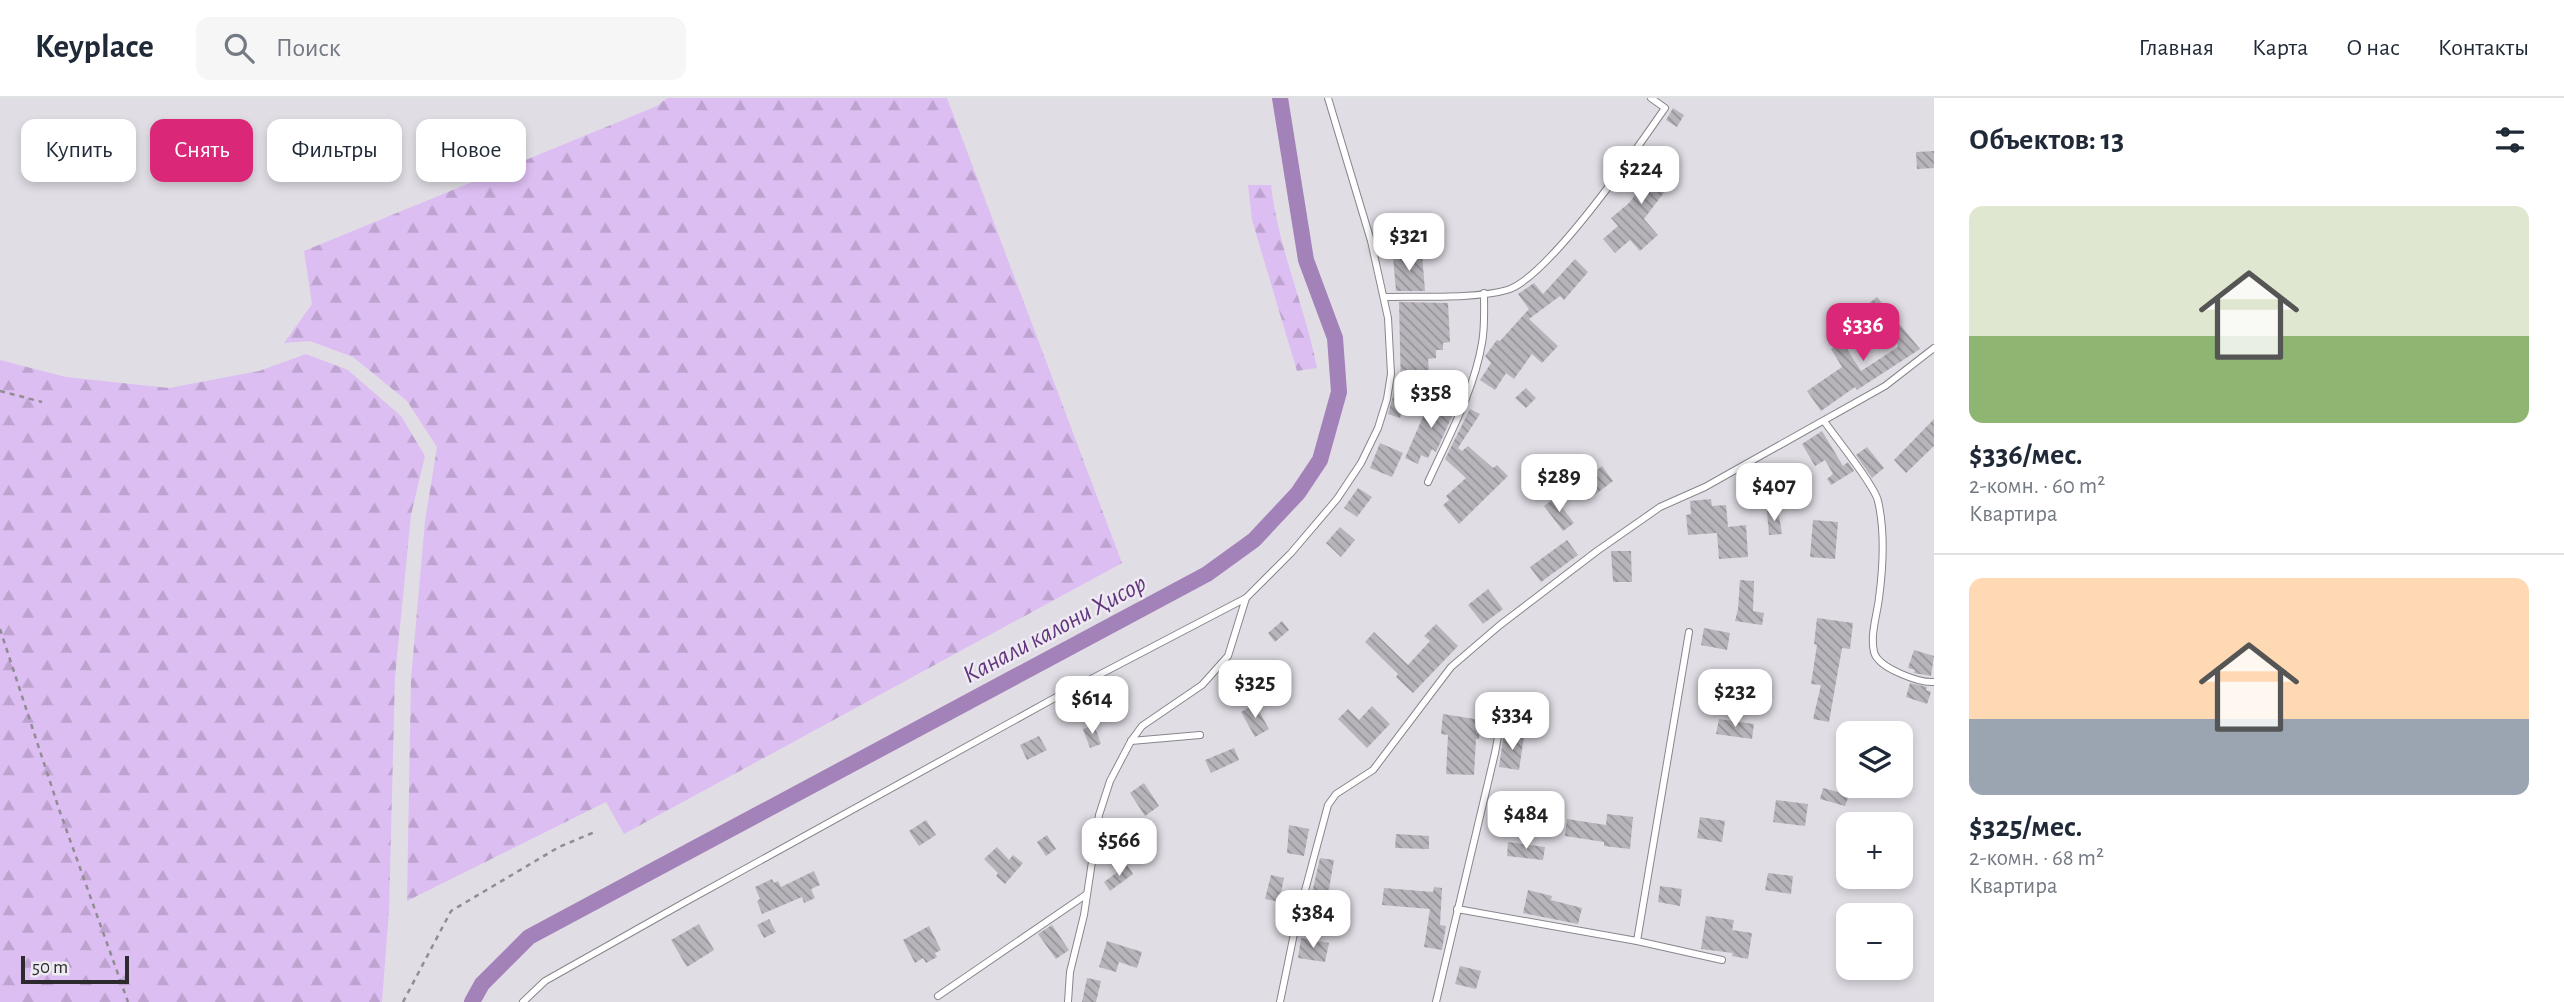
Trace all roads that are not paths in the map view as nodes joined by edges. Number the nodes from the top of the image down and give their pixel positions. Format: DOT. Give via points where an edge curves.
graph roads {
  1 [pos="1328,98"];
  2 [pos="1651,98"];
  3 [pos="1484,293"];
  4 [pos="1384,297"];
  5 [pos="1934,348"];
  6 [pos="1824,421"];
  7 [pos="1428,482"];
  8 [pos="1246,598"];
  9 [pos="1689,632"];
  10 [pos="1934,682"];
  11 [pos="1505,698"];
  12 [pos="1200,735"];
  13 [pos="1131,741"];
  14 [pos="1087,894"];
  15 [pos="1457,909"];
  16 [pos="1637,942"];
  17 [pos="1722,960"];
  18 [pos="938,996"];
  19 [pos="523,1002"];
  20 [pos="1068,1002"];
  21 [pos="1280,1002"];
  22 [pos="1436,1002"];
  1 -- 4 [label="lane"];
  2 -- 3 [label="lane" via="1665,108 1584,217 1532,276 1508,290"];
  3 -- 4 [label="lane"];
  3 -- 7 [label="lane" via="1482,342 1475,370"];
  4 -- 8 [label="lane" via="1391,374 1378,428 1337,499"];
  5 -- 6 [label="lane" via="1885,386"];
  6 -- 10 [label="lane" via="1877,497 1882,523 1874,651 1886,667"];
  6 -- 21 [label="lane" via="1660,507 1451,667 1373,770 1336,793 1328,805"];
  8 -- 13 [label="lane" via="1228,656 1202,685 1142,726"];
  8 -- 19 [label="lane" via="1051,699 687,901 545,981"];
  9 -- 16 [label="lane"];
  11 -- 15 [label="lane"];
  12 -- 13 [label="lane"];
  13 -- 14 [label="lane" via="1099,815"];
  14 -- 18 [label="lane"];
  14 -- 20 [label="lane"];
  15 -- 16 [label="lane"];
  15 -- 22 [label="lane"];
  16 -- 17 [label="lane"];
}
